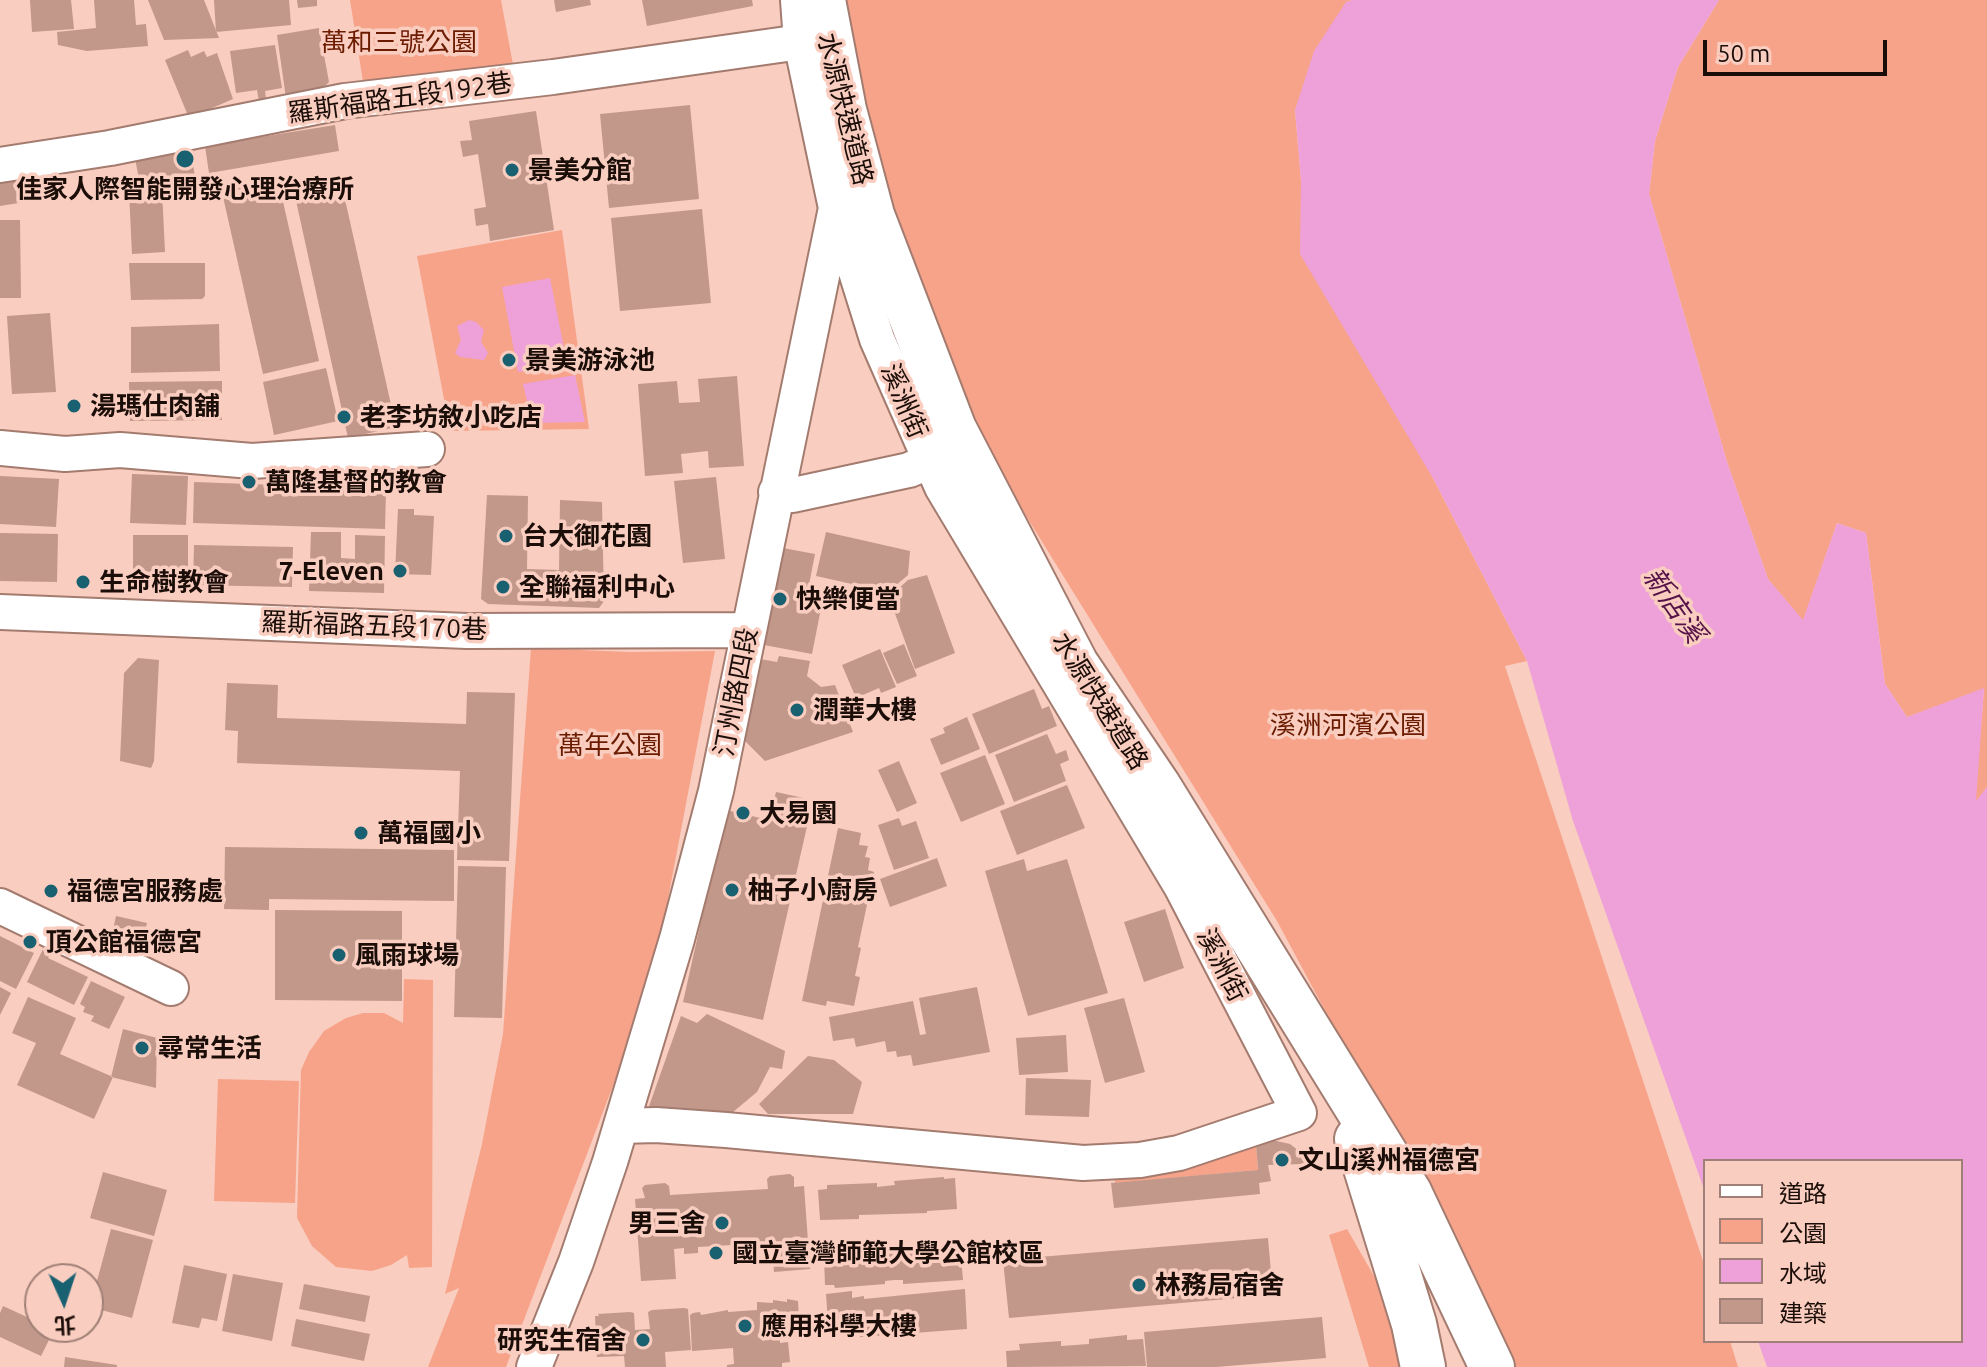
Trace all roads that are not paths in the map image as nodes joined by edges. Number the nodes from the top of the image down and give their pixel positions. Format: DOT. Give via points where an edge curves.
graph roads {
  1 [pos="798,0"];
  2 [pos="822,0"];
  3 [pos="801,42"];
  4 [pos="0,165"];
  5 [pos="836,208"];
  6 [pos="0,448"];
  7 [pos="427,449"];
  8 [pos="930,461"];
  9 [pos="776,492"];
  10 [pos="0,612"];
  11 [pos="749,630"];
  12 [pos="0,906"];
  13 [pos="171,988"];
  14 [pos="1348,1110"];
  15 [pos="621,1126"];
  16 [pos="1409,1192"];
  17 [pos="534,1367"];
  18 [pos="1423,1367"];
  19 [pos="1443,1367"];
  20 [pos="1462,1367"];
  21 [pos="1492,1367"];
  1 -- 3 [label="street, 汀州路四段"];
  2 -- 14 [label="highway, 水源快速道路" via="849,139 886,262 953,430 1056,632 1257,950"];
  2 -- 16 [label="highway, 水源快速道路" via="872,215 954,429 1076,664 1159,787"];
  3 -- 4 [label="street, 羅斯福路五段192巷" via="345,101"];
  3 -- 5 [label="street, 汀州路四段"];
  5 -- 8 [label="street, 溪洲街" via="877,339"];
  5 -- 9 [label="street, 汀州路四段"];
  6 -- 7 [label="street" via="65,454 120,450 252,461"];
  8 -- 9 [label="street" via="793,495"];
  8 -- 15 [label="street, 溪洲街" via="1181,886 1299,1113 1179,1153 1083,1163 726,1130"];
  9 -- 11 [label="street, 汀州路四段"];
  10 -- 11 [label="street, 羅斯福路五段170巷" via="467,631"];
  11 -- 15 [label="street, 汀州路四段" via="712,806"];
  12 -- 13 [label="street"];
  14 -- 18 [label="highway"];
  14 -- 20 [label="highway, 水源快速道路"];
  15 -- 17 [label="street, 汀州路四段"];
  16 -- 19 [label="highway" via="1430,1262"];
  16 -- 21 [label="highway"];
}
